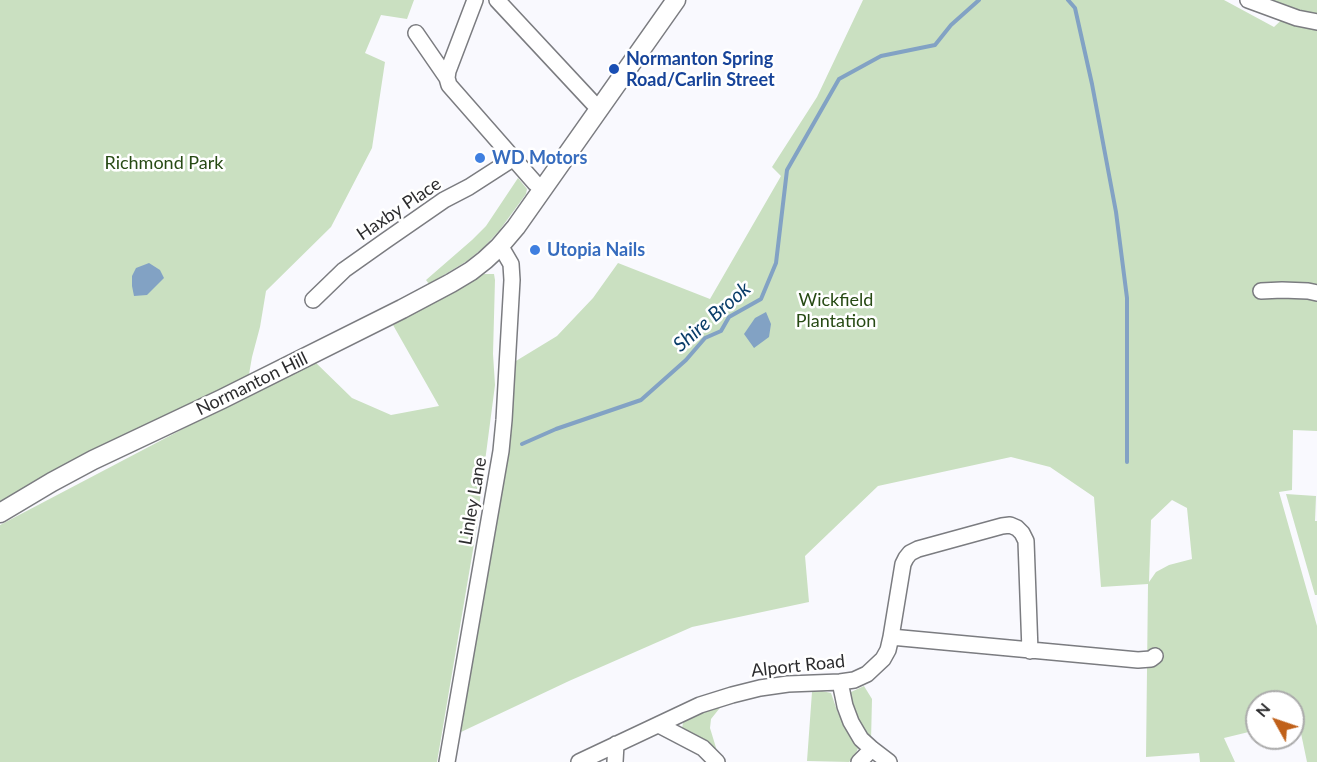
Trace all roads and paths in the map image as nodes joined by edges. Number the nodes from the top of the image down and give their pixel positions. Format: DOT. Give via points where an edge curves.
graph roads {
  1 [pos="475,0"];
  2 [pos="497,0"];
  3 [pos="676,0"];
  4 [pos="1248,0"];
  5 [pos="1317,22"];
  6 [pos="416,33"];
  7 [pos="447,78"];
  8 [pos="600,107"];
  9 [pos="514,158"];
  10 [pos="543,189"];
  11 [pos="499,247"];
  12 [pos="1261,291"];
  13 [pos="1317,293"];
  14 [pos="313,300"];
  15 [pos="0,513"];
  16 [pos="891,637"];
  17 [pos="1030,651"];
  18 [pos="1155,656"];
  19 [pos="840,682"];
  20 [pos="659,724"];
  21 [pos="616,744"];
  22 [pos="872,749"];
  23 [pos="447,762"];
  24 [pos="579,762"];
  25 [pos="615,762"];
  26 [pos="717,762"];
  27 [pos="860,762"];
  28 [pos="889,762"];
  1 -- 7 [label="street"];
  2 -- 8 [label="street"];
  3 -- 8 [label="main road, Normanton Hill"];
  4 -- 5 [label="street"];
  6 -- 7 [label="street"];
  7 -- 9 [label="street"];
  8 -- 10 [label="main road, Normanton Hill"];
  9 -- 10 [label="street"];
  9 -- 14 [label="street, Haxby Place" via="444,200 344,270"];
  10 -- 11 [label="main road, Normanton Hill"];
  11 -- 15 [label="main road, Normanton Hill" via="471,271 429,295 93,460"];
  11 -- 23 [label="street, Linley Lane" via="511,264 512,280 504,420"];
  12 -- 13 [label="street"];
  16 -- 17 [label="street"];
  16 -- 17 [label="street, Alport Road" via="903,564 910,553 1010,525 1026,541"];
  16 -- 19 [label="street, Alport Road" via="888,650 874,668 854,680"];
  17 -- 18 [label="street" via="1141,660"];
  19 -- 20 [label="street, Alport Road" via="760,688 700,705"];
  19 -- 22 [label="street" via="851,722"];
  20 -- 21 [label="street, Alport Road"];
  20 -- 26 [label="street" via="703,748"];
  21 -- 24 [label="street, Alport Road"];
  21 -- 25 [label="street"];
  22 -- 27 [label="street"];
  22 -- 28 [label="street"];
}
